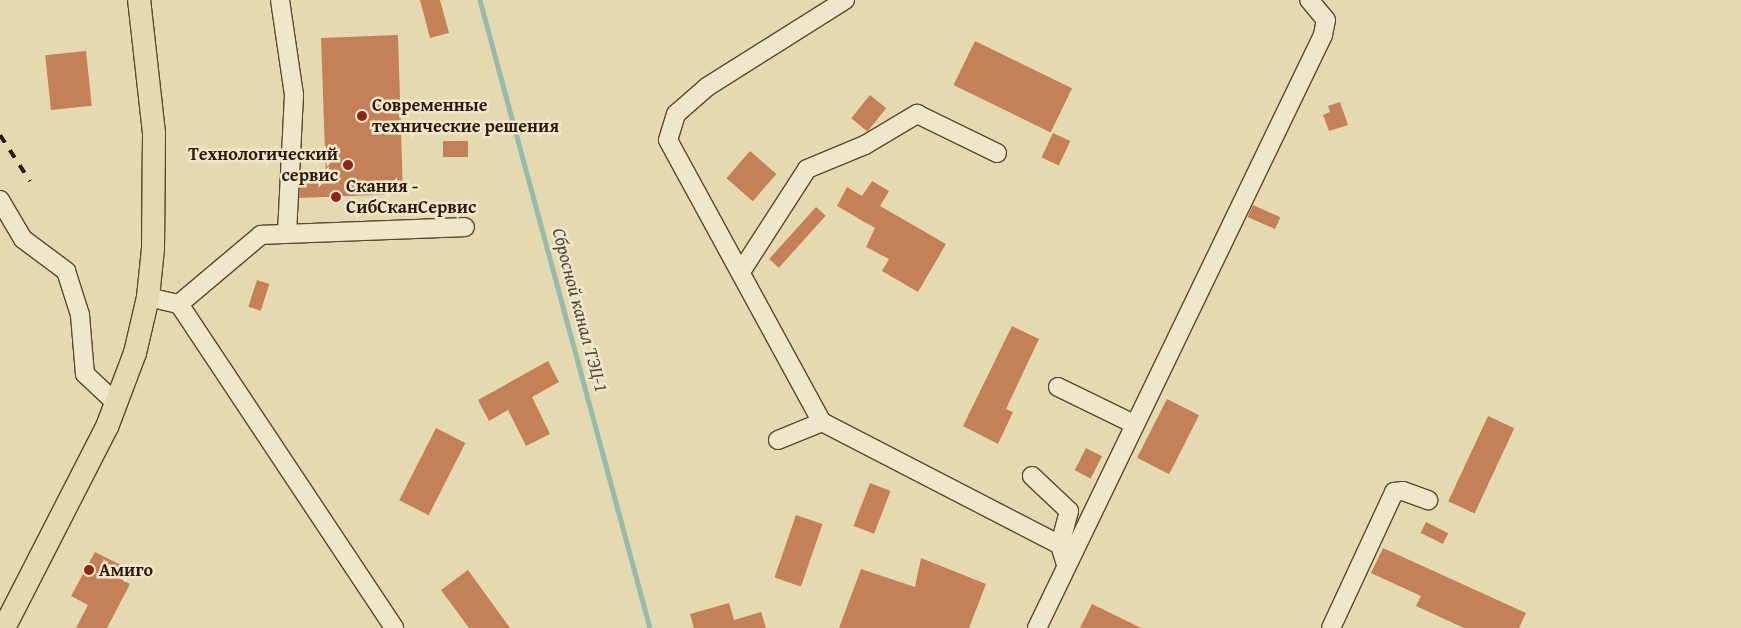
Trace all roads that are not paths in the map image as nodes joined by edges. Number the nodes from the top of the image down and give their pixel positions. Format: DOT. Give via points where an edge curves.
graph roads {
  1 [pos="139,0"];
  2 [pos="280,0"];
  3 [pos="845,0"];
  4 [pos="1309,0"];
  5 [pos="997,153"];
  6 [pos="0,200"];
  7 [pos="465,227"];
  8 [pos="287,232"];
  9 [pos="742,270"];
  10 [pos="148,297"];
  11 [pos="180,304"];
  12 [pos="1058,387"];
  13 [pos="116,403"];
  14 [pos="822,422"];
  15 [pos="1134,424"];
  16 [pos="778,440"];
  17 [pos="1032,476"];
  18 [pos="1428,500"];
  19 [pos="1060,545"];
  20 [pos="1066,565"];
  21 [pos="4,628"];
  22 [pos="394,628"];
  23 [pos="1037,628"];
  24 [pos="1331,628"];
  1 -- 10 [label="main road" via="154,133 153,249"];
  2 -- 8 [label="street" via="294,95"];
  3 -- 9 [label="street" via="707,86 676,114 668,140"];
  4 -- 15 [label="street" via="1326,20 1323,35"];
  5 -- 9 [label="street" via="917,114 865,145 807,169"];
  6 -- 13 [label="street" via="23,239 66,271 80,315 85,374"];
  7 -- 8 [label="street"];
  8 -- 11 [label="street" via="262,234"];
  9 -- 14 [label="street"];
  10 -- 11 [label="street"];
  10 -- 13 [label="main road" via="135,353"];
  11 -- 22 [label="street"];
  12 -- 15 [label="street"];
  13 -- 21 [label="main road" via="107,428"];
  14 -- 16 [label="street"];
  14 -- 19 [label="street"];
  15 -- 20 [label="street"];
  17 -- 19 [label="street" via="1068,511"];
  18 -- 24 [label="street" via="1403,491 1394,492"];
  19 -- 20 [label="street"];
  20 -- 23 [label="street"];
}
